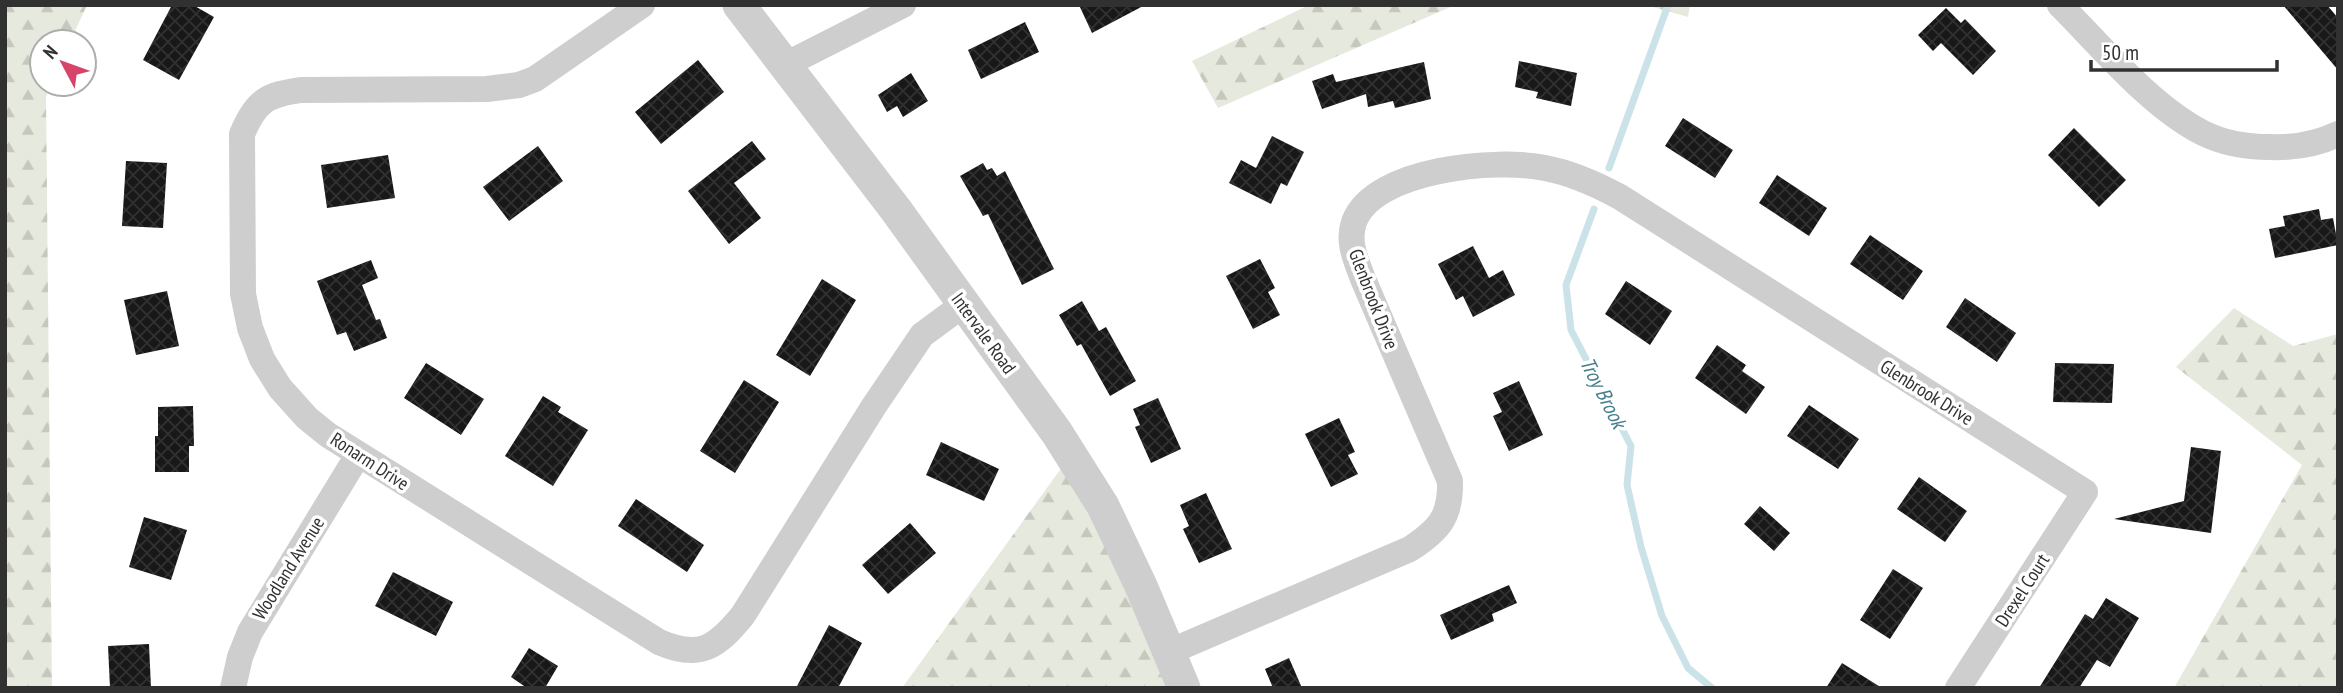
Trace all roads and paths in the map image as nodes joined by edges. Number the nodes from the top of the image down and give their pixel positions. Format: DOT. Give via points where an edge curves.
graph roads {
  1 [pos="642,5"];
  2 [pos="739,5"];
  3 [pos="903,5"];
  4 [pos="2060,5"];
  5 [pos="785,65"];
  6 [pos="2338,134"];
  7 [pos="964,304"];
  8 [pos="358,455"];
  9 [pos="2085,492"];
  10 [pos="1169,652"];
  11 [pos="233,688"];
  12 [pos="1184,688"];
  13 [pos="1958,688"];
  1 -- 8 [label="street, Ronarm Drive" via="519,85 301,90 279,93 251,113 242,134 243,294 250,328 280,388 307,418"];
  2 -- 5 [label="street, Intervale Road"];
  3 -- 5 [label="street"];
  4 -- 6 [label="street" via="2174,116 2219,140 2286,148"];
  5 -- 7 [label="street, Intervale Road"];
  7 -- 8 [label="street, Ronarm Drive" via="922,335 743,615 723,640 707,647 674,649 659,642"];
  7 -- 10 [label="street, Intervale Road" via="1103,506"];
  8 -- 11 [label="street, Woodland Avenue" via="250,632"];
  9 -- 10 [label="street, Glenbrook Drive" via="1620,197 1590,181 1545,167 1474,164 1392,186 1364,206 1351,236 1363,279 1450,481 1446,514 1437,529 1410,549"];
  9 -- 13 [label="street, Drexel Court"];
  10 -- 12 [label="street, Intervale Road"];
}
